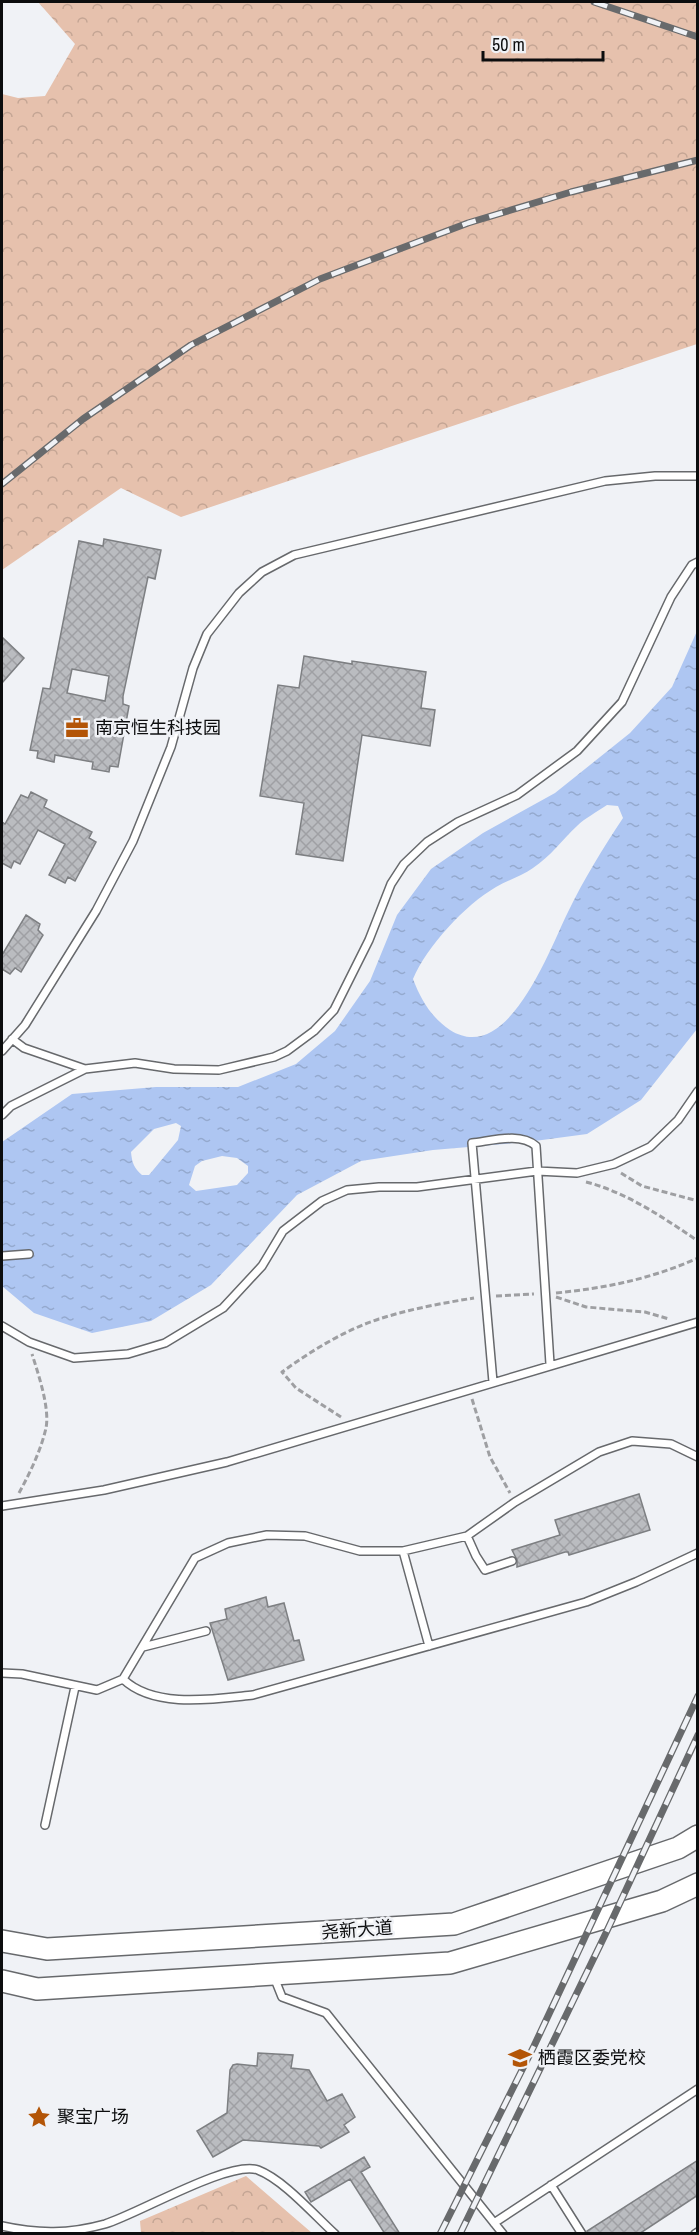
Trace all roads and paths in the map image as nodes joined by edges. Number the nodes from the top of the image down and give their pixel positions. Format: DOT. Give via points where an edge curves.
graph roads {
  1 [pos="698,476"];
  2 [pos="698,561"];
  3 [pos="12,1039"];
  4 [pos="2,1052"];
  5 [pos="85,1069"];
  6 [pos="698,1091"];
  7 [pos="2,1114"];
  8 [pos="614,1164"];
  9 [pos="537,1171"];
  10 [pos="475,1178"];
  11 [pos="581,1181"];
  12 [pos="698,1201"];
  13 [pos="698,1241"];
  14 [pos="29,1254"];
  15 [pos="2,1256"];
  16 [pos="698,1258"];
  17 [pos="545,1294"];
  18 [pos="486,1297"];
  19 [pos="698,1322"];
  20 [pos="688,1324"];
  21 [pos="2,1326"];
  22 [pos="29,1342"];
  23 [pos="550,1364"];
  24 [pos="494,1382"];
  25 [pos="469,1389"];
  26 [pos="353,1424"];
  27 [pos="698,1456"];
  28 [pos="515,1502"];
  29 [pos="12,1505"];
  30 [pos="2,1506"];
  31 [pos="467,1536"];
  32 [pos="403,1551"];
  33 [pos="698,1553"];
  34 [pos="512,1562"];
  35 [pos="206,1631"];
  36 [pos="429,1646"];
  37 [pos="143,1647"];
  38 [pos="2,1673"];
  39 [pos="123,1679"];
  40 [pos="75,1687"];
  41 [pos="45,1825"];
  42 [pos="698,1836"];
  43 [pos="698,1884"];
  44 [pos="2,1941"];
  45 [pos="273,1974"];
  46 [pos="2,1981"];
  47 [pos="698,2089"];
  48 [pos="551,2185"];
  49 [pos="494,2223"];
  50 [pos="2,2226"];
  51 [pos="335,2234"];
  52 [pos="503,2234"];
  53 [pos="582,2234"];
  1 -- 3 [label="lane" via="605,482 294,555 262,573 239,593 207,634 193,668 171,747 133,841 96,911 25,1025"];
  2 -- 5 [label="lane" via="671,597 622,702 577,752 517,795 458,822 427,842 404,864 391,884 369,940 334,1010 314,1031 274,1058 219,1070 135,1063"];
  3 -- 4 [label="lane"];
  3 -- 5 [label="lane" via="24,1048"];
  5 -- 7 [label="lane"];
  6 -- 8 [label="lane" via="678,1120 650,1147"];
  8 -- 9 [label="lane" via="577,1173"];
  8 -- 12 [label="path" via="616,1170 642,1186"];
  9 -- 10 [label="lane"];
  9 -- 10 [label="lane" via="536,1146 531,1142 515,1139 472,1143"];
  9 -- 17 [label="lane"];
  10 -- 18 [label="lane"];
  10 -- 22 [label="lane" via="347,1190 322,1201 283,1231 262,1266 223,1308 165,1343 128,1354 74,1358"];
  11 -- 13 [label="path" via="632,1201"];
  14 -- 15 [label="lane"];
  16 -- 17 [label="path" via="643,1279 600,1289"];
  17 -- 18 [label="path"];
  17 -- 20 [label="path" via="586,1307 645,1312"];
  17 -- 23 [label="lane"];
  18 -- 24 [label="lane"];
  18 -- 26 [label="path" via="378,1319 313,1350 282,1371 296,1388"];
  19 -- 20 [label="lane"];
  20 -- 23 [label="lane"];
  21 -- 22 [label="lane"];
  22 -- 29 [label="path" via="43,1391 46,1426 30,1475"];
  23 -- 24 [label="lane"];
  24 -- 25 [label="lane"];
  25 -- 26 [label="lane"];
  25 -- 28 [label="path" via="490,1457"];
  26 -- 29 [label="lane" via="227,1462 104,1490"];
  27 -- 28 [label="lane" via="671,1444 632,1441 599,1452"];
  28 -- 31 [label="lane"];
  29 -- 30 [label="lane"];
  31 -- 32 [label="lane"];
  31 -- 34 [label="lane" via="484,1570"];
  32 -- 36 [label="lane"];
  32 -- 37 [label="lane" via="360,1551 306,1536 267,1534 228,1542 195,1558"];
  33 -- 36 [label="lane" via="586,1602"];
  35 -- 37 [label="lane"];
  36 -- 39 [label="lane" via="253,1695 162,1698 132,1688"];
  37 -- 39 [label="lane"];
  38 -- 40 [label="lane"];
  39 -- 40 [label="lane" via="97,1690"];
  40 -- 41 [label="lane"];
  42 -- 44 [label="main road, 尧新大道" via="678,1848 454,1924 47,1949"];
  43 -- 45 [label="main road" via="662,1901 450,1963"];
  45 -- 46 [label="main road" via="37,1989"];
  45 -- 49 [label="lane" via="282,1997 326,2013"];
  47 -- 48 [label="lane"];
  48 -- 49 [label="lane"];
  48 -- 53 [label="lane"];
  49 -- 52 [label="lane"];
  50 -- 51 [label="lane" via="28,2232 75,2231 108,2223 224,2173 255,2169 273,2177"];
}
